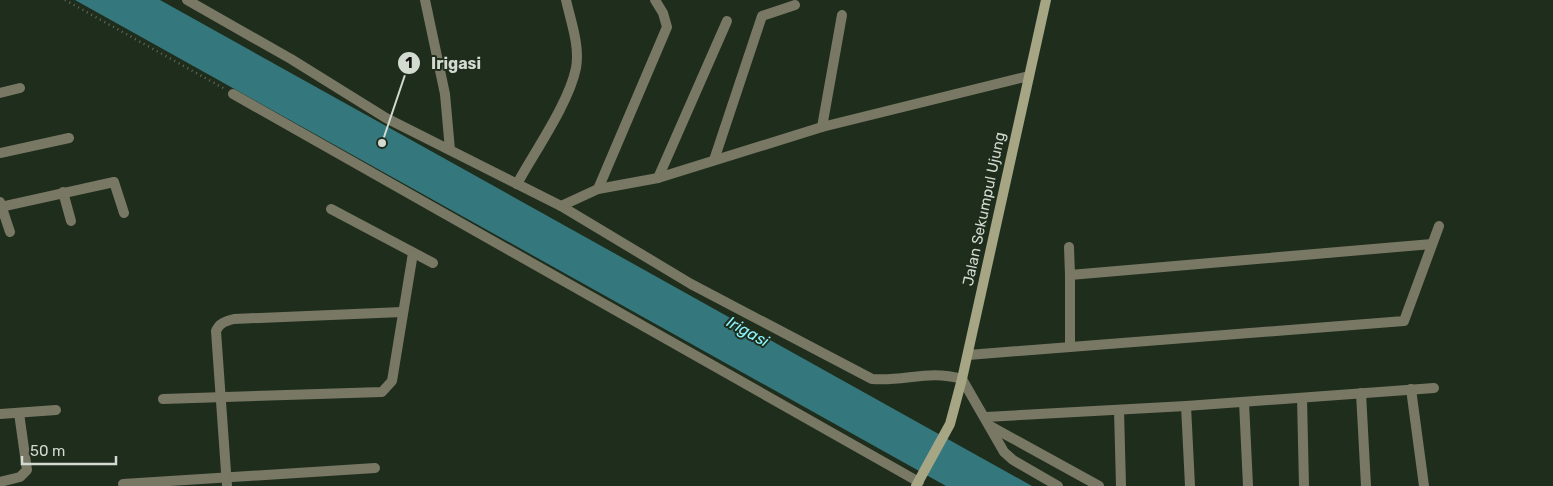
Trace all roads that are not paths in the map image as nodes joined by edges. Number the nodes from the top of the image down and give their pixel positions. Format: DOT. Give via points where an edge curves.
graph roads {
  1 [pos="187,0"];
  2 [pos="425,0"];
  3 [pos="566,0"];
  4 [pos="656,0"];
  5 [pos="1046,0"];
  6 [pos="795,5"];
  7 [pos="842,15"];
  8 [pos="727,21"];
  9 [pos="1029,76"];
  10 [pos="20,88"];
  11 [pos="0,93"];
  12 [pos="233,94"];
  13 [pos="822,127"];
  14 [pos="69,138"];
  15 [pos="450,150"];
  16 [pos="0,153"];
  17 [pos="714,160"];
  18 [pos="658,178"];
  19 [pos="517,184"];
  20 [pos="598,189"];
  21 [pos="62,192"];
  22 [pos="1,205"];
  23 [pos="561,206"];
  24 [pos="331,209"];
  25 [pos="124,213"];
  26 [pos="71,220"];
  27 [pos="1439,226"];
  28 [pos="10,232"];
  29 [pos="1432,244"];
  30 [pos="1069,247"];
  31 [pos="413,253"];
  32 [pos="433,263"];
  33 [pos="1070,275"];
  34 [pos="402,312"];
  35 [pos="1070,347"];
  36 [pos="968,355"];
  37 [pos="962,379"];
  38 [pos="1434,388"];
  39 [pos="1410,389"];
  40 [pos="1361,393"];
  41 [pos="222,397"];
  42 [pos="1302,398"];
  43 [pos="163,400"];
  44 [pos="1244,402"];
  45 [pos="1186,406"];
  46 [pos="56,410"];
  47 [pos="1120,410"];
  48 [pos="19,413"];
  49 [pos="0,414"];
  50 [pos="988,422"];
  51 [pos="375,468"];
  52 [pos="226,481"];
  53 [pos="0,482"];
  54 [pos="920,482"];
  55 [pos="123,484"];
  56 [pos="1058,486"];
  57 [pos="1099,486"];
  58 [pos="1122,486"];
  59 [pos="1190,486"];
  60 [pos="1248,486"];
  61 [pos="1304,486"];
  62 [pos="1366,486"];
  63 [pos="1424,486"];
  1 -- 15 [label="street" via="386,118"];
  2 -- 15 [label="street" via="445,94"];
  3 -- 19 [label="street" via="576,44 576,68 566,96"];
  4 -- 20 [label="street" via="667,28"];
  5 -- 9 [label="main road, Jalan Sekumpul Ujung"];
  6 -- 17 [label="street" via="762,16"];
  7 -- 13 [label="street"];
  8 -- 18 [label="street"];
  9 -- 13 [label="street"];
  9 -- 36 [label="main road, Jalan Sekumpul Ujung"];
  10 -- 11 [label="street"];
  12 -- 54 [label="street"];
  13 -- 17 [label="street"];
  14 -- 16 [label="street"];
  15 -- 19 [label="street"];
  17 -- 18 [label="street"];
  18 -- 20 [label="street"];
  19 -- 23 [label="street"];
  20 -- 23 [label="street"];
  21 -- 22 [label="street"];
  21 -- 25 [label="street" via="114,182"];
  21 -- 26 [label="street"];
  22 -- 28 [label="street"];
  23 -- 37 [label="street" via="691,284 872,379 891,381 925,374 944,374"];
  24 -- 31 [label="street"];
  27 -- 29 [label="street"];
  29 -- 33 [label="street"];
  29 -- 35 [label="street" via="1404,321"];
  30 -- 33 [label="street"];
  31 -- 32 [label="street"];
  31 -- 34 [label="street"];
  33 -- 35 [label="street"];
  34 -- 41 [label="street" via="392,381 382,392"];
  34 -- 41 [label="street" via="225,321 216,331"];
  35 -- 36 [label="street"];
  36 -- 37 [label="main road, Jalan Sekumpul Ujung"];
  37 -- 50 [label="street"];
  37 -- 54 [label="main road, Jalan Sekumpul Ujung" via="950,424"];
  38 -- 39 [label="street"];
  39 -- 40 [label="street"];
  39 -- 63 [label="street"];
  40 -- 42 [label="street"];
  40 -- 62 [label="street"];
  41 -- 43 [label="street"];
  41 -- 52 [label="street"];
  42 -- 44 [label="street"];
  42 -- 61 [label="street"];
  44 -- 45 [label="street"];
  44 -- 60 [label="street"];
  45 -- 47 [label="street"];
  45 -- 59 [label="street"];
  46 -- 48 [label="street"];
  47 -- 50 [label="street"];
  47 -- 58 [label="street"];
  48 -- 49 [label="street"];
  48 -- 53 [label="street" via="27,470 20,477"];
  50 -- 56 [label="street" via="1004,452"];
  50 -- 57 [label="street"];
  51 -- 52 [label="street"];
  52 -- 55 [label="street"];
}
